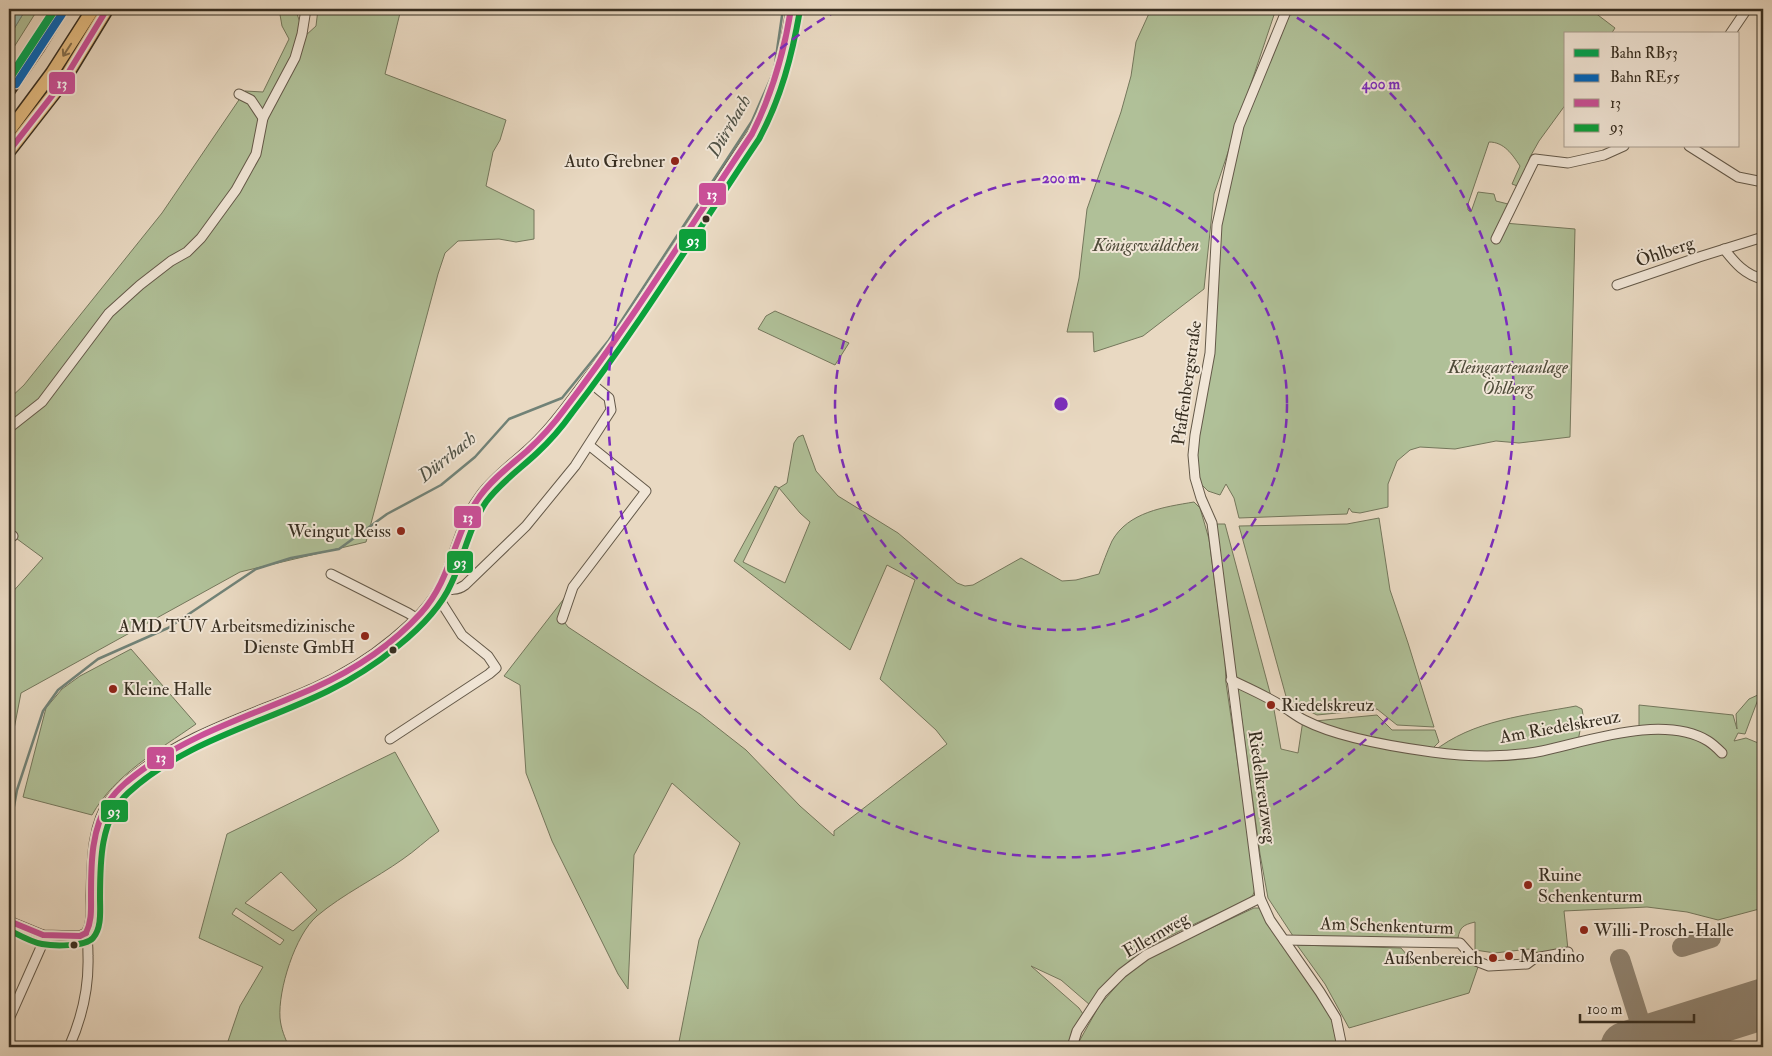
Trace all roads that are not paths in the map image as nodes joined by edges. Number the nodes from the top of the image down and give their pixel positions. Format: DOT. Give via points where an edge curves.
graph roads {
  1 [pos="93,9"];
  2 [pos="107,9"];
  3 [pos="306,9"];
  4 [pos="791,9"];
  5 [pos="1287,9"];
  6 [pos="1747,9"];
  7 [pos="1731,32"];
  8 [pos="239,94"];
  9 [pos="263,118"];
  10 [pos="9,131"];
  11 [pos="1620,148"];
  12 [pos="1692,148"];
  13 [pos="9,151"];
  14 [pos="1763,182"];
  15 [pos="1763,237"];
  16 [pos="1496,239"];
  17 [pos="1724,249"];
  18 [pos="1763,279"];
  19 [pos="1617,285"];
  20 [pos="587,380"];
  21 [pos="9,428"];
  22 [pos="590,446"];
  23 [pos="331,574"];
  24 [pos="438,591"];
  25 [pos="416,618"];
  26 [pos="562,619"];
  27 [pos="1231,680"];
  28 [pos="390,739"];
  29 [pos="1722,753"];
  30 [pos="1260,898"];
  31 [pos="9,921"];
  32 [pos="86,933"];
  33 [pos="44,935"];
  34 [pos="1284,940"];
  35 [pos="1568,952"];
  36 [pos="9,1019"];
  37 [pos="69,1047"];
  38 [pos="1072,1047"];
  39 [pos="1342,1047"];
  1 -- 10 [label="highway, one-way" via="52,73"];
  2 -- 13 [label="highway" via="62,83"];
  3 -- 9 [label="street" via="294,58"];
  4 -- 20 [label="street" via="778,75 752,134 635,314"];
  5 -- 27 [label="street, Pfaffenbergstraße" via="1239,126 1219,218 1210,354 1193,455 1195,478 1212,524"];
  6 -- 7 [label="street"];
  8 -- 9 [label="street" via="251,100"];
  9 -- 21 [label="street" via="256,154 236,190 201,238 109,313 42,402"];
  11 -- 16 [label="street" via="1568,163 1535,159"];
  12 -- 14 [label="street" via="1738,177"];
  15 -- 17 [label="street, Öhlberg"];
  17 -- 18 [label="street" via="1736,265"];
  17 -- 19 [label="street, Öhlberg"];
  20 -- 22 [label="street" via="609,398 611,405"];
  20 -- 24 [label="street" via="540,439 480,495 463,527"];
  22 -- 24 [label="street" via="526,526 466,585"];
  22 -- 26 [label="street" via="646,491 572,587"];
  23 -- 25 [label="street"];
  24 -- 25 [label="street"];
  24 -- 28 [label="street" via="462,635 488,656 496,668"];
  25 -- 32 [label="street" via="358,665 170,751 116,793 104,811 96,838 90,922"];
  27 -- 29 [label="street, Am Riedelskreuz" via="1303,720 1328,730 1433,752 1512,755 1639,729 1673,730 1695,735 1709,741"];
  27 -- 30 [label="street, Riedelkreuzweg"];
  30 -- 34 [label="street, Riedelkreuzweg"];
  30 -- 38 [label="street, Ellernweg" via="1146,955 1122,973 1102,993 1078,1031"];
  31 -- 33 [label="street"];
  32 -- 33 [label="street" via="80,936"];
  32 -- 37 [label="street" via="87,982 79,1024"];
  33 -- 36 [label="street"];
  34 -- 35 [label="street, Am Schenkenturm" via="1460,943 1476,961 1489,966 1527,964 1535,958"];
  34 -- 39 [label="street" via="1336,1018"];
}
